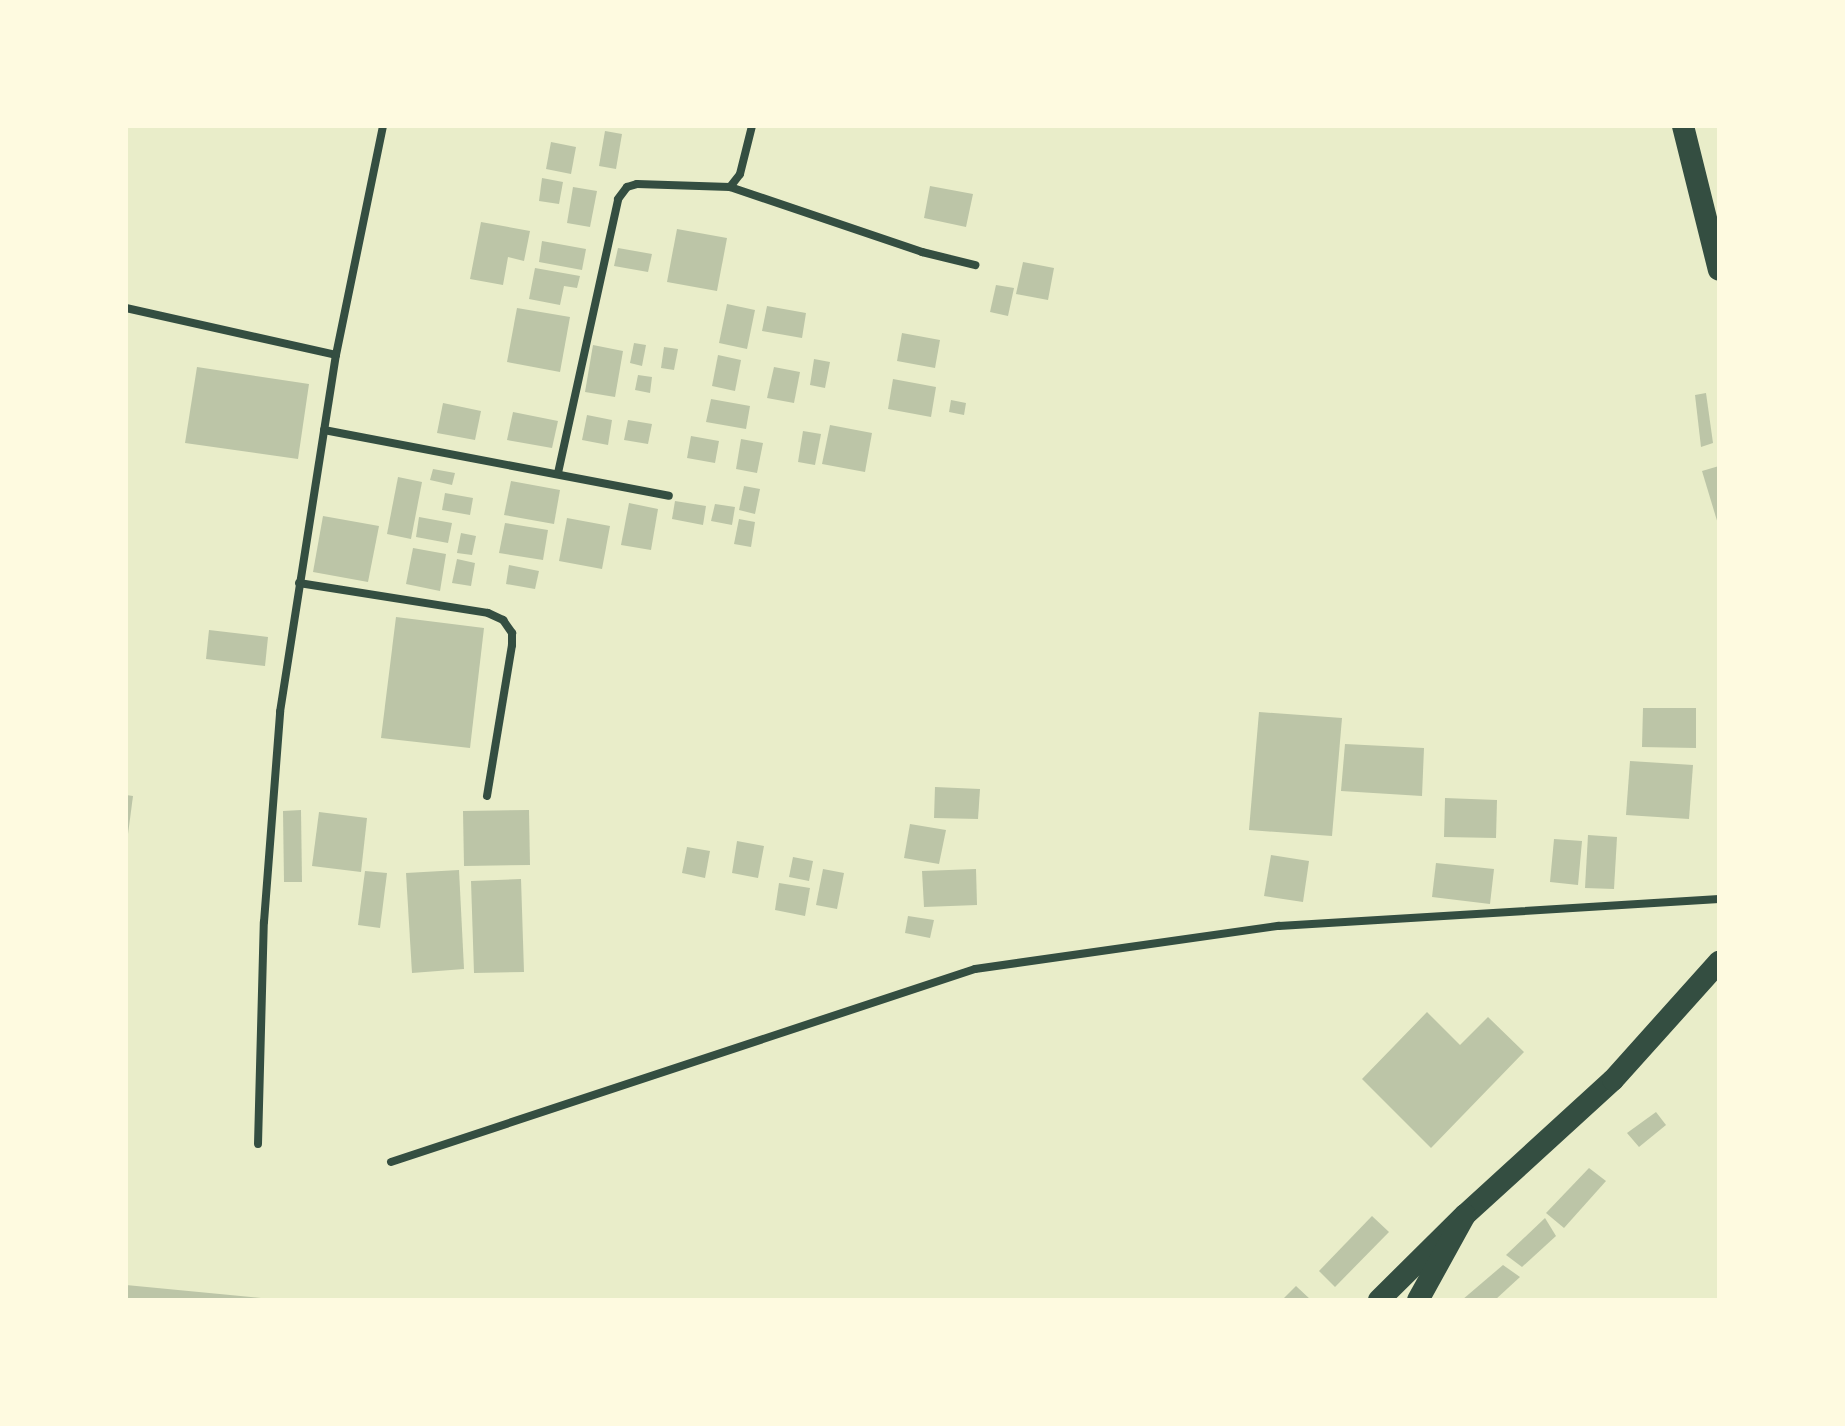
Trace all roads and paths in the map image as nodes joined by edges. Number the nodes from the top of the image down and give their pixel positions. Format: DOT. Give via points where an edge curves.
graph roads {
  1 [pos="383,126"];
  2 [pos="752,126"];
  3 [pos="1683,126"];
  4 [pos="730,187"];
  5 [pos="975,265"];
  6 [pos="1719,270"];
  7 [pos="126,308"];
  8 [pos="336,355"];
  9 [pos="324,430"];
  10 [pos="558,473"];
  11 [pos="669,496"];
  12 [pos="299,583"];
  13 [pos="487,796"];
  14 [pos="1719,899"];
  15 [pos="1719,962"];
  16 [pos="258,1144"];
  17 [pos="391,1162"];
  18 [pos="1465,1215"];
  19 [pos="1379,1300"];
  20 [pos="1418,1300"];
  1 -- 8 [label="street"];
  2 -- 4 [label="street" via="740,174"];
  3 -- 6 [label="highway"];
  4 -- 5 [label="street"];
  4 -- 10 [label="street" via="637,184 618,199"];
  7 -- 8 [label="street"];
  8 -- 9 [label="street"];
  9 -- 10 [label="street"];
  9 -- 12 [label="street"];
  10 -- 11 [label="street"];
  12 -- 13 [label="street" via="488,613 503,620 512,633 512,645"];
  12 -- 16 [label="street" via="271,786"];
  14 -- 17 [label="street" via="1279,926 975,969"];
  15 -- 18 [label="highway" via="1613,1080"];
  18 -- 19 [label="highway"];
  18 -- 20 [label="highway"];
}
